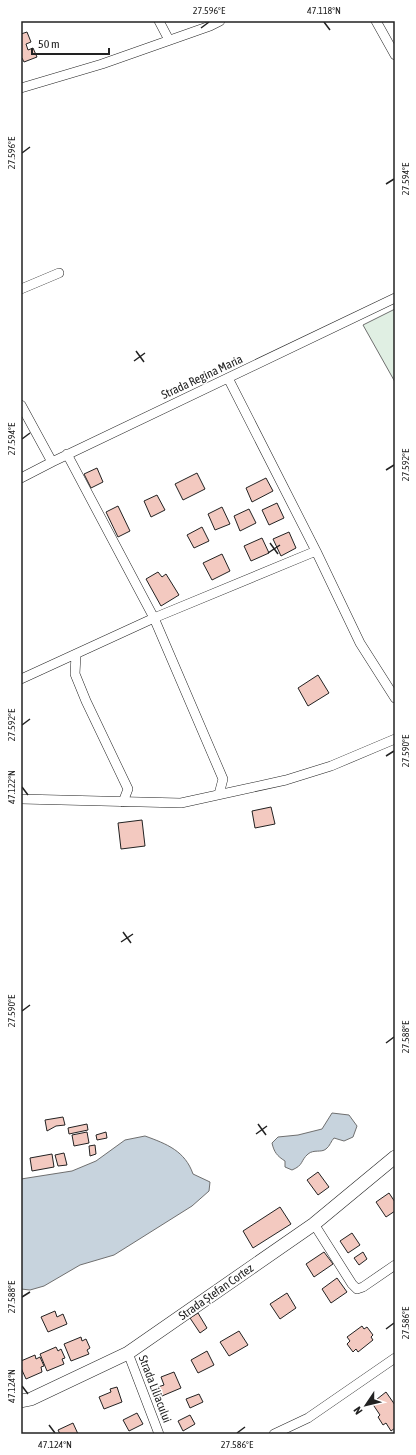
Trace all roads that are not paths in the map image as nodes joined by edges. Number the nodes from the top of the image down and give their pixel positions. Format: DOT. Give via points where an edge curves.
graph roads {
  1 [pos="159,21"];
  2 [pos="220,21"];
  3 [pos="376,21"];
  4 [pos="169,40"];
  5 [pos="395,55"];
  6 [pos="21,88"];
  7 [pos="59,273"];
  8 [pos="21,289"];
  9 [pos="395,298"];
  10 [pos="228,378"];
  11 [pos="21,405"];
  12 [pos="67,454"];
  13 [pos="52,462"];
  14 [pos="21,478"];
  15 [pos="316,551"];
  16 [pos="154,618"];
  17 [pos="76,655"];
  18 [pos="21,679"];
  19 [pos="395,698"];
  20 [pos="395,739"];
  21 [pos="219,794"];
  22 [pos="21,799"];
  23 [pos="123,802"];
  24 [pos="395,1157"];
  25 [pos="314,1224"];
  26 [pos="395,1265"];
  27 [pos="128,1353"];
  28 [pos="395,1358"];
  29 [pos="21,1402"];
  30 [pos="159,1434"];
  31 [pos="274,1434"];
  1 -- 4 [label="street"];
  2 -- 4 [label="street"];
  3 -- 5 [label="street"];
  4 -- 6 [label="street" via="102,64"];
  7 -- 8 [label="street"];
  9 -- 10 [label="street, Strada Regina Maria"];
  10 -- 12 [label="street, Strada Regina Maria"];
  10 -- 15 [label="street"];
  11 -- 13 [label="street"];
  12 -- 13 [label="street, Strada Regina Maria"];
  12 -- 16 [label="street"];
  13 -- 14 [label="street, Strada Regina Maria"];
  15 -- 16 [label="street"];
  15 -- 19 [label="street" via="360,643"];
  16 -- 17 [label="street"];
  16 -- 21 [label="street" via="223,779"];
  17 -- 18 [label="street"];
  17 -- 23 [label="street" via="75,674 128,789"];
  20 -- 21 [label="street" via="331,766 286,780"];
  21 -- 23 [label="street" via="181,803"];
  22 -- 23 [label="street"];
  24 -- 25 [label="street, Strada Ștefan Cortez"];
  25 -- 26 [label="street" via="357,1289"];
  25 -- 27 [label="street, Strada Ștefan Cortez"];
  27 -- 29 [label="street, Strada Ștefan Cortez"];
  27 -- 30 [label="street, Strada Liliacului"];
  28 -- 31 [label="street" via="308,1418"];
}
